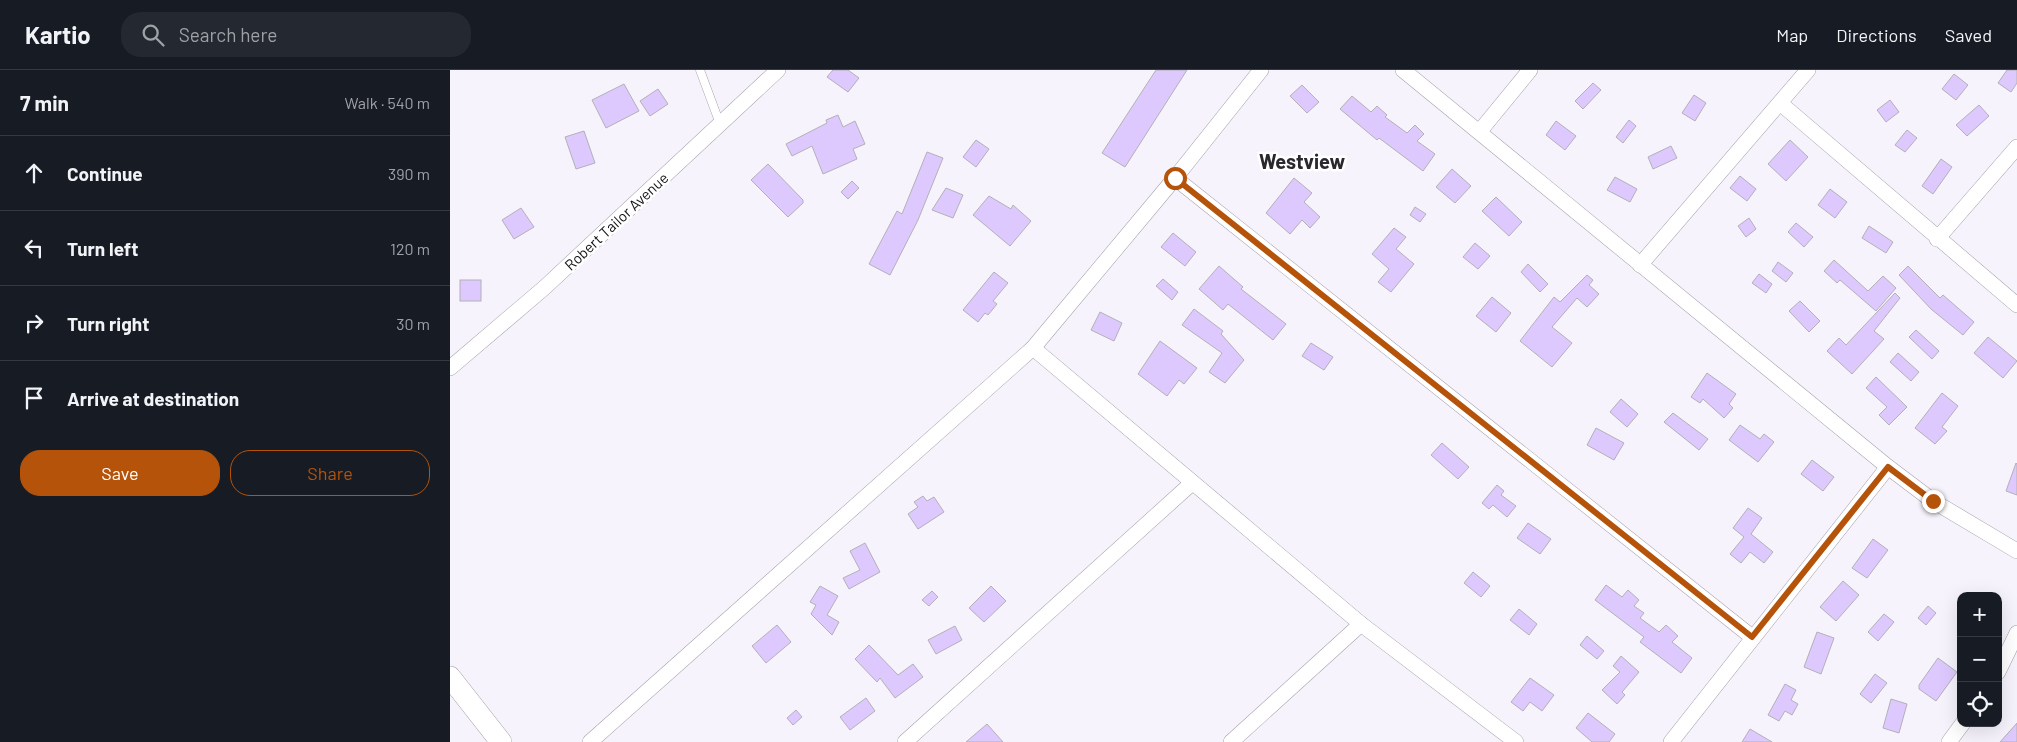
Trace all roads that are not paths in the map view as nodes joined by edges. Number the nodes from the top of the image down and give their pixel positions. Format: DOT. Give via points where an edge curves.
graph roads {
  1 [pos="700,70"];
  2 [pos="778,70"];
  3 [pos="1261,70"];
  4 [pos="1403,70"];
  5 [pos="1530,70"];
  6 [pos="1808,70"];
  7 [pos="1780,103"];
  8 [pos="720,124"];
  9 [pos="1480,131"];
  10 [pos="2017,147"];
  11 [pos="1175,178"];
  12 [pos="1938,239"];
  13 [pos="1640,265"];
  14 [pos="2017,305"];
  15 [pos="1033,348"];
  16 [pos="450,368"];
  17 [pos="1888,467"];
  18 [pos="1192,483"];
  19 [pos="2017,551"];
  20 [pos="1361,624"];
  21 [pos="2017,633"];
  22 [pos="1752,637"];
  23 [pos="2002,664"];
  24 [pos="450,677"];
  25 [pos="1960,727"];
  26 [pos="501,742"];
  27 [pos="590,742"];
  28 [pos="905,742"];
  29 [pos="1231,742"];
  30 [pos="1516,742"];
  31 [pos="1670,742"];
  32 [pos="1949,742"];
  1 -- 8 [label="lane"];
  2 -- 8 [label="street, Robert Tailor Avenue"];
  3 -- 11 [label="street"];
  4 -- 9 [label="street"];
  5 -- 9 [label="street"];
  6 -- 7 [label="street"];
  7 -- 12 [label="street"];
  7 -- 13 [label="street"];
  8 -- 16 [label="street, Robert Tailor Avenue" via="544,288"];
  9 -- 13 [label="street"];
  10 -- 12 [label="street"];
  11 -- 15 [label="street"];
  11 -- 22 [label="street"];
  12 -- 14 [label="street"];
  13 -- 17 [label="street"];
  15 -- 18 [label="street"];
  15 -- 27 [label="street"];
  17 -- 19 [label="street" via="1933,501"];
  17 -- 22 [label="street"];
  18 -- 20 [label="street"];
  18 -- 28 [label="street"];
  20 -- 29 [label="street"];
  20 -- 30 [label="street"];
  21 -- 23 [label="street"];
  22 -- 31 [label="street"];
  24 -- 26 [label="main road"];
  25 -- 32 [label="street"];
}
